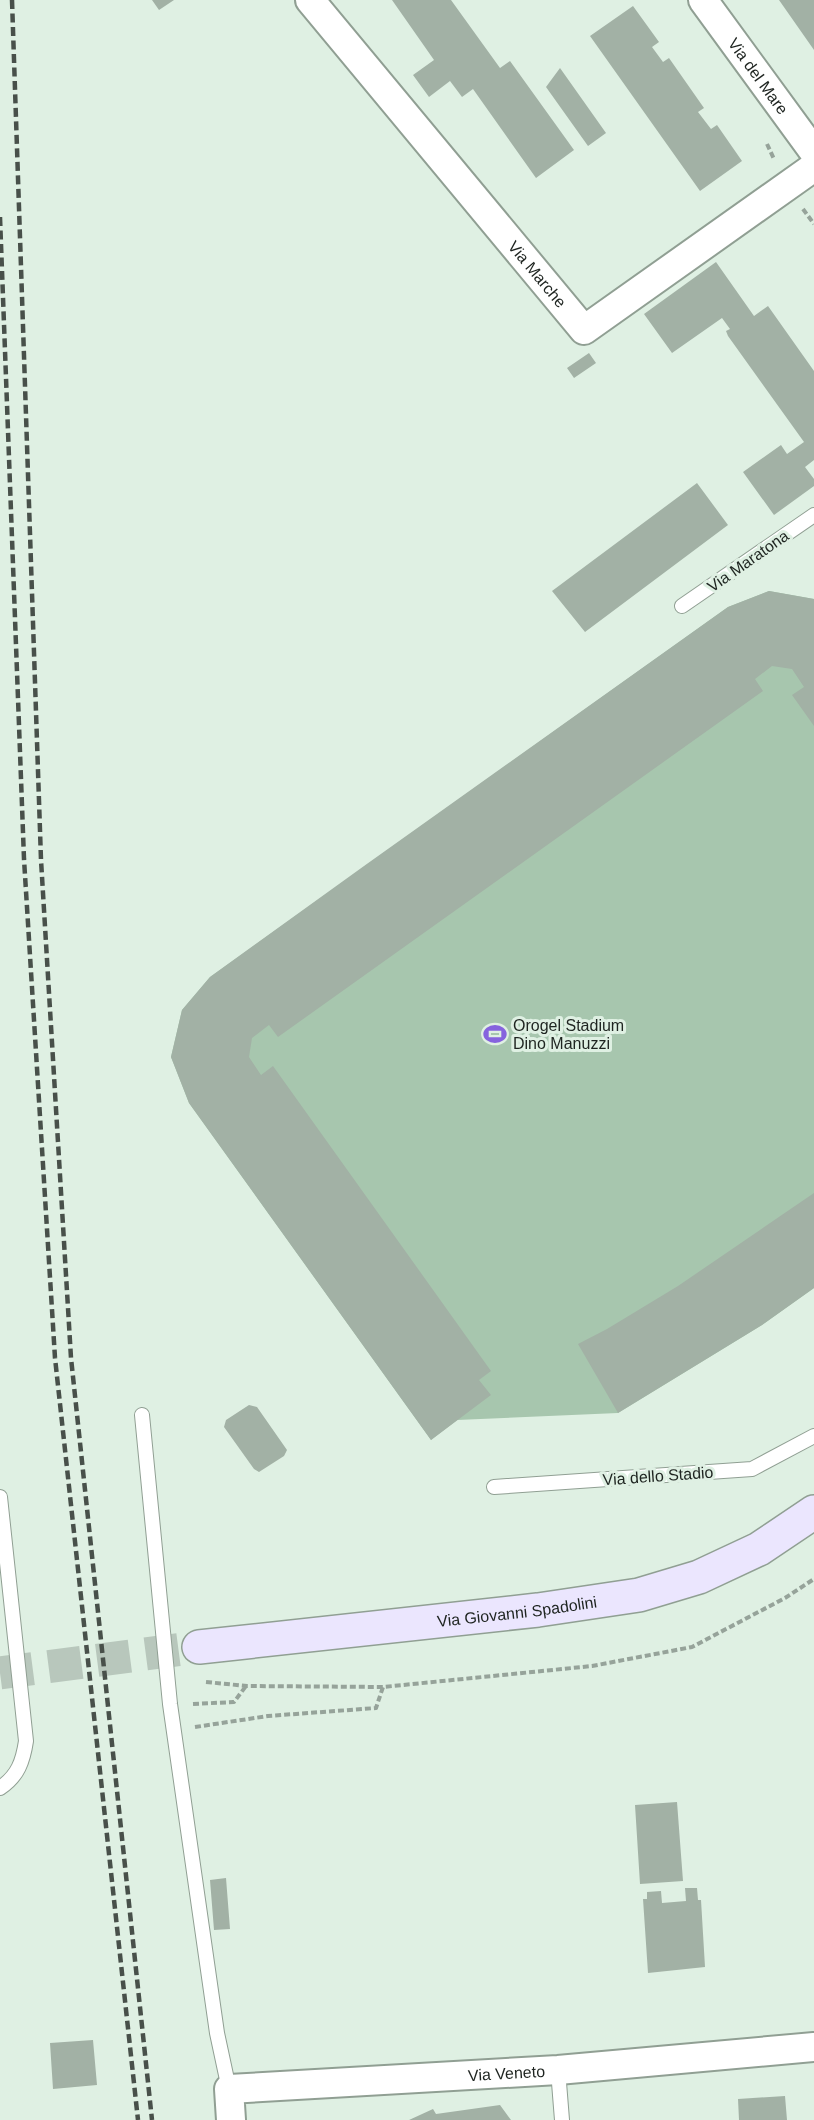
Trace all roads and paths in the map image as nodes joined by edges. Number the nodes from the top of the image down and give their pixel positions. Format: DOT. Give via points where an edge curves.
graph roads {
  1 [pos="310,0"];
  2 [pos="703,0"];
  3 [pos="766,142"];
  4 [pos="814,152"];
  5 [pos="814,167"];
  6 [pos="786,186"];
  7 [pos="814,224"];
  8 [pos="814,515"];
  9 [pos="682,606"];
  10 [pos="142,1415"];
  11 [pos="814,1436"];
  12 [pos="494,1487"];
  13 [pos="0,1497"];
  14 [pos="814,1512"];
  15 [pos="814,1579"];
  16 [pos="199,1647"];
  17 [pos="203,1682"];
  18 [pos="247,1686"];
  19 [pos="383,1687"];
  20 [pos="170,1704"];
  21 [pos="173,1728"];
  22 [pos="0,1788"];
  23 [pos="814,2047"];
  24 [pos="558,2070"];
  25 [pos="229,2089"];
  26 [pos="231,2120"];
  27 [pos="562,2120"];
  1 -- 6 [label="street, Via Marche" via="584,330"];
  2 -- 4 [label="street, Via del Mare"];
  3 -- 6 [label="path"];
  5 -- 6 [label="street, Via Marche"];
  6 -- 7 [label="path"];
  8 -- 9 [label="lane, Via Maratona"];
  10 -- 20 [label="lane"];
  11 -- 12 [label="lane, Via dello Stadio" via="752,1469"];
  13 -- 22 [label="lane" via="26,1741 22,1764"];
  14 -- 16 [label="main road, Via Giovanni Spadolini" via="759,1549 699,1578 639,1594 538,1610"];
  15 -- 19 [label="path" via="692,1647 592,1666"];
  17 -- 18 [label="path"];
  18 -- 19 [label="path"];
  18 -- 20 [label="path" via="234,1702"];
  19 -- 21 [label="path" via="376,1708"];
  20 -- 21 [label="lane"];
  21 -- 25 [label="lane" via="217,2033"];
  23 -- 24 [label="street, Via Veneto"];
  24 -- 25 [label="street, Via Veneto"];
  24 -- 27 [label="lane"];
  25 -- 26 [label="street"];
}
